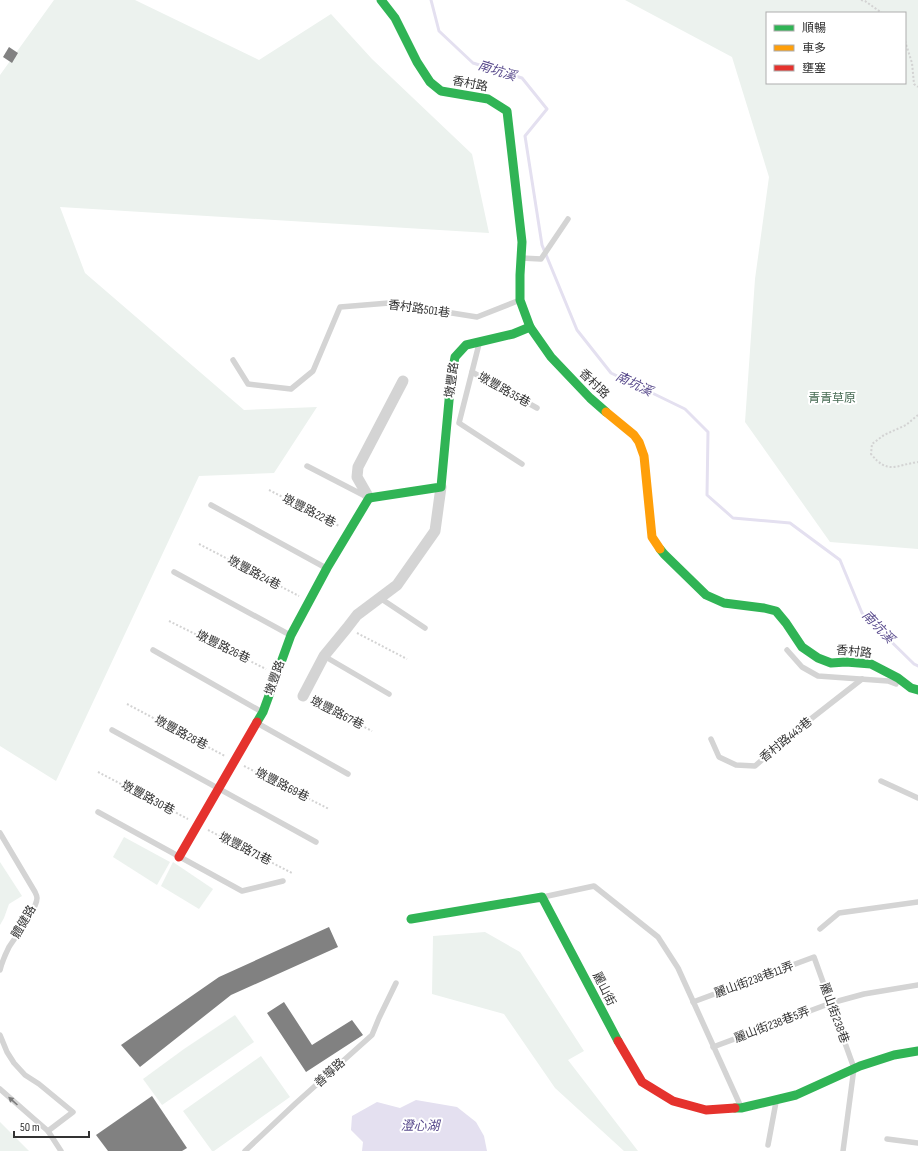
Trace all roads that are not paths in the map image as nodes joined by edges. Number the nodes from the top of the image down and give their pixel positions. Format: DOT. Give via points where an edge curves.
graph roads {
  1 [pos="381,0"];
  2 [pos="568,219"];
  3 [pos="521,258"];
  4 [pos="520,300"];
  5 [pos="530,327"];
  6 [pos="479,342"];
  7 [pos="233,360"];
  8 [pos="472,372"];
  9 [pos="403,381"];
  10 [pos="537,408"];
  11 [pos="522,464"];
  12 [pos="307,466"];
  13 [pos="441,487"];
  14 [pos="369,498"];
  15 [pos="211,504"];
  16 [pos="326,568"];
  17 [pos="174,572"];
  18 [pos="380,598"];
  19 [pos="425,628"];
  20 [pos="290,635"];
  21 [pos="152,650"];
  22 [pos="787,650"];
  23 [pos="324,656"];
  24 [pos="862,679"];
  25 [pos="915,689"];
  26 [pos="389,694"];
  27 [pos="303,696"];
  28 [pos="263,712"];
  29 [pos="257,722"];
  30 [pos="112,730"];
  31 [pos="711,739"];
  32 [pos="348,774"];
  33 [pos="881,781"];
  34 [pos="219,789"];
  35 [pos="918,798"];
  36 [pos="98,812"];
  37 [pos="0,833"];
  38 [pos="316,842"];
  39 [pos="179,856"];
  40 [pos="284,881"];
  41 [pos="542,897"];
  42 [pos="918,902"];
  43 [pos="411,918"];
  44 [pos="820,929"];
  45 [pos="814,957"];
  46 [pos="0,970"];
  47 [pos="396,982"];
  48 [pos="918,985"];
  49 [pos="693,1002"];
  50 [pos="831,1003"];
  51 [pos="0,1035"];
  52 [pos="713,1048"];
  53 [pos="918,1051"];
  54 [pos="854,1068"];
  55 [pos="0,1089"];
  56 [pos="777,1099"];
  57 [pos="741,1108"];
  58 [pos="48,1131"];
  59 [pos="887,1139"];
  60 [pos="918,1143"];
  61 [pos="768,1145"];
  62 [pos="62,1151"];
  63 [pos="245,1151"];
  64 [pos="843,1151"];
  1 -- 3 [label="street, 香村路" via="395,18 430,82 441,91 488,99 506,111 522,242"];
  2 -- 3 [label="lane" via="541,259"];
  3 -- 4 [label="street, 香村路"];
  4 -- 5 [label="street, 香村路"];
  4 -- 7 [label="lane, 香村路501巷" via="477,317 389,303 340,307 313,371 290,389 248,384"];
  5 -- 6 [label="street, 墩豐路" via="514,334"];
  5 -- 25 [label="street, 香村路" via="551,357 590,398 639,442 644,456 652,537 664,554 706,595 724,603 776,611 802,647 818,658 831,663 871,664"];
  6 -- 8 [label="lane"];
  6 -- 13 [label="street, 墩豐路" via="466,344 455,357"];
  8 -- 10 [label="lane, 墩豐路35巷"];
  8 -- 11 [label="lane" via="459,423"];
  9 -- 14 [label="street" via="358,467 357,477"];
  12 -- 14 [label="lane"];
  13 -- 14 [label="street"];
  13 -- 18 [label="street, 墩豐路" via="435,531 397,585"];
  14 -- 16 [label="street, 墩豐路"];
  15 -- 16 [label="lane"];
  16 -- 20 [label="street, 墩豐路"];
  17 -- 20 [label="lane"];
  18 -- 19 [label="lane"];
  18 -- 23 [label="street, 墩豐路" via="357,615"];
  20 -- 28 [label="street, 墩豐路"];
  21 -- 28 [label="lane"];
  22 -- 24 [label="lane, 香村路" via="802,667 818,676"];
  23 -- 26 [label="lane"];
  23 -- 27 [label="street, 墩豐路"];
  24 -- 25 [label="lane, 香村路" via="888,681"];
  24 -- 31 [label="lane, 香村路443巷" via="755,766 736,765 719,757"];
  28 -- 29 [label="street, 墩豐路"];
  29 -- 32 [label="lane"];
  29 -- 34 [label="street, 墩豐路"];
  30 -- 34 [label="lane"];
  33 -- 35 [label="lane"];
  34 -- 38 [label="lane"];
  34 -- 39 [label="street, 墩豐路"];
  36 -- 39 [label="lane"];
  37 -- 46 [label="lane, 體健路" via="37,898 29,917 9,948"];
  39 -- 40 [label="lane" via="242,891"];
  41 -- 43 [label="street"];
  41 -- 49 [label="lane" via="594,886 658,937 678,968"];
  41 -- 57 [label="street, 麗山街" via="642,1082 673,1101 706,1110"];
  42 -- 44 [label="lane" via="839,913"];
  45 -- 49 [label="lane, 麗山街238巷11弄"];
  45 -- 50 [label="lane, 麗山街238巷"];
  47 -- 63 [label="lane, 善導路" via="372,1035"];
  48 -- 50 [label="lane, 麗山街238巷5弄" via="864,994"];
  49 -- 52 [label="lane"];
  50 -- 52 [label="lane, 麗山街238巷5弄"];
  50 -- 54 [label="lane, 麗山街238巷"];
  51 -- 58 [label="lane" via="14,1063 73,1112"];
  52 -- 57 [label="lane"];
  53 -- 54 [label="street, 麗山街" via="894,1055"];
  54 -- 56 [label="street, 麗山街" via="796,1095"];
  54 -- 64 [label="lane"];
  58 -- 55 [label="lane, one-way"];
  56 -- 57 [label="street, 麗山街"];
  56 -- 61 [label="lane"];
  58 -- 62 [label="lane"];
  59 -- 60 [label="lane"];
}
